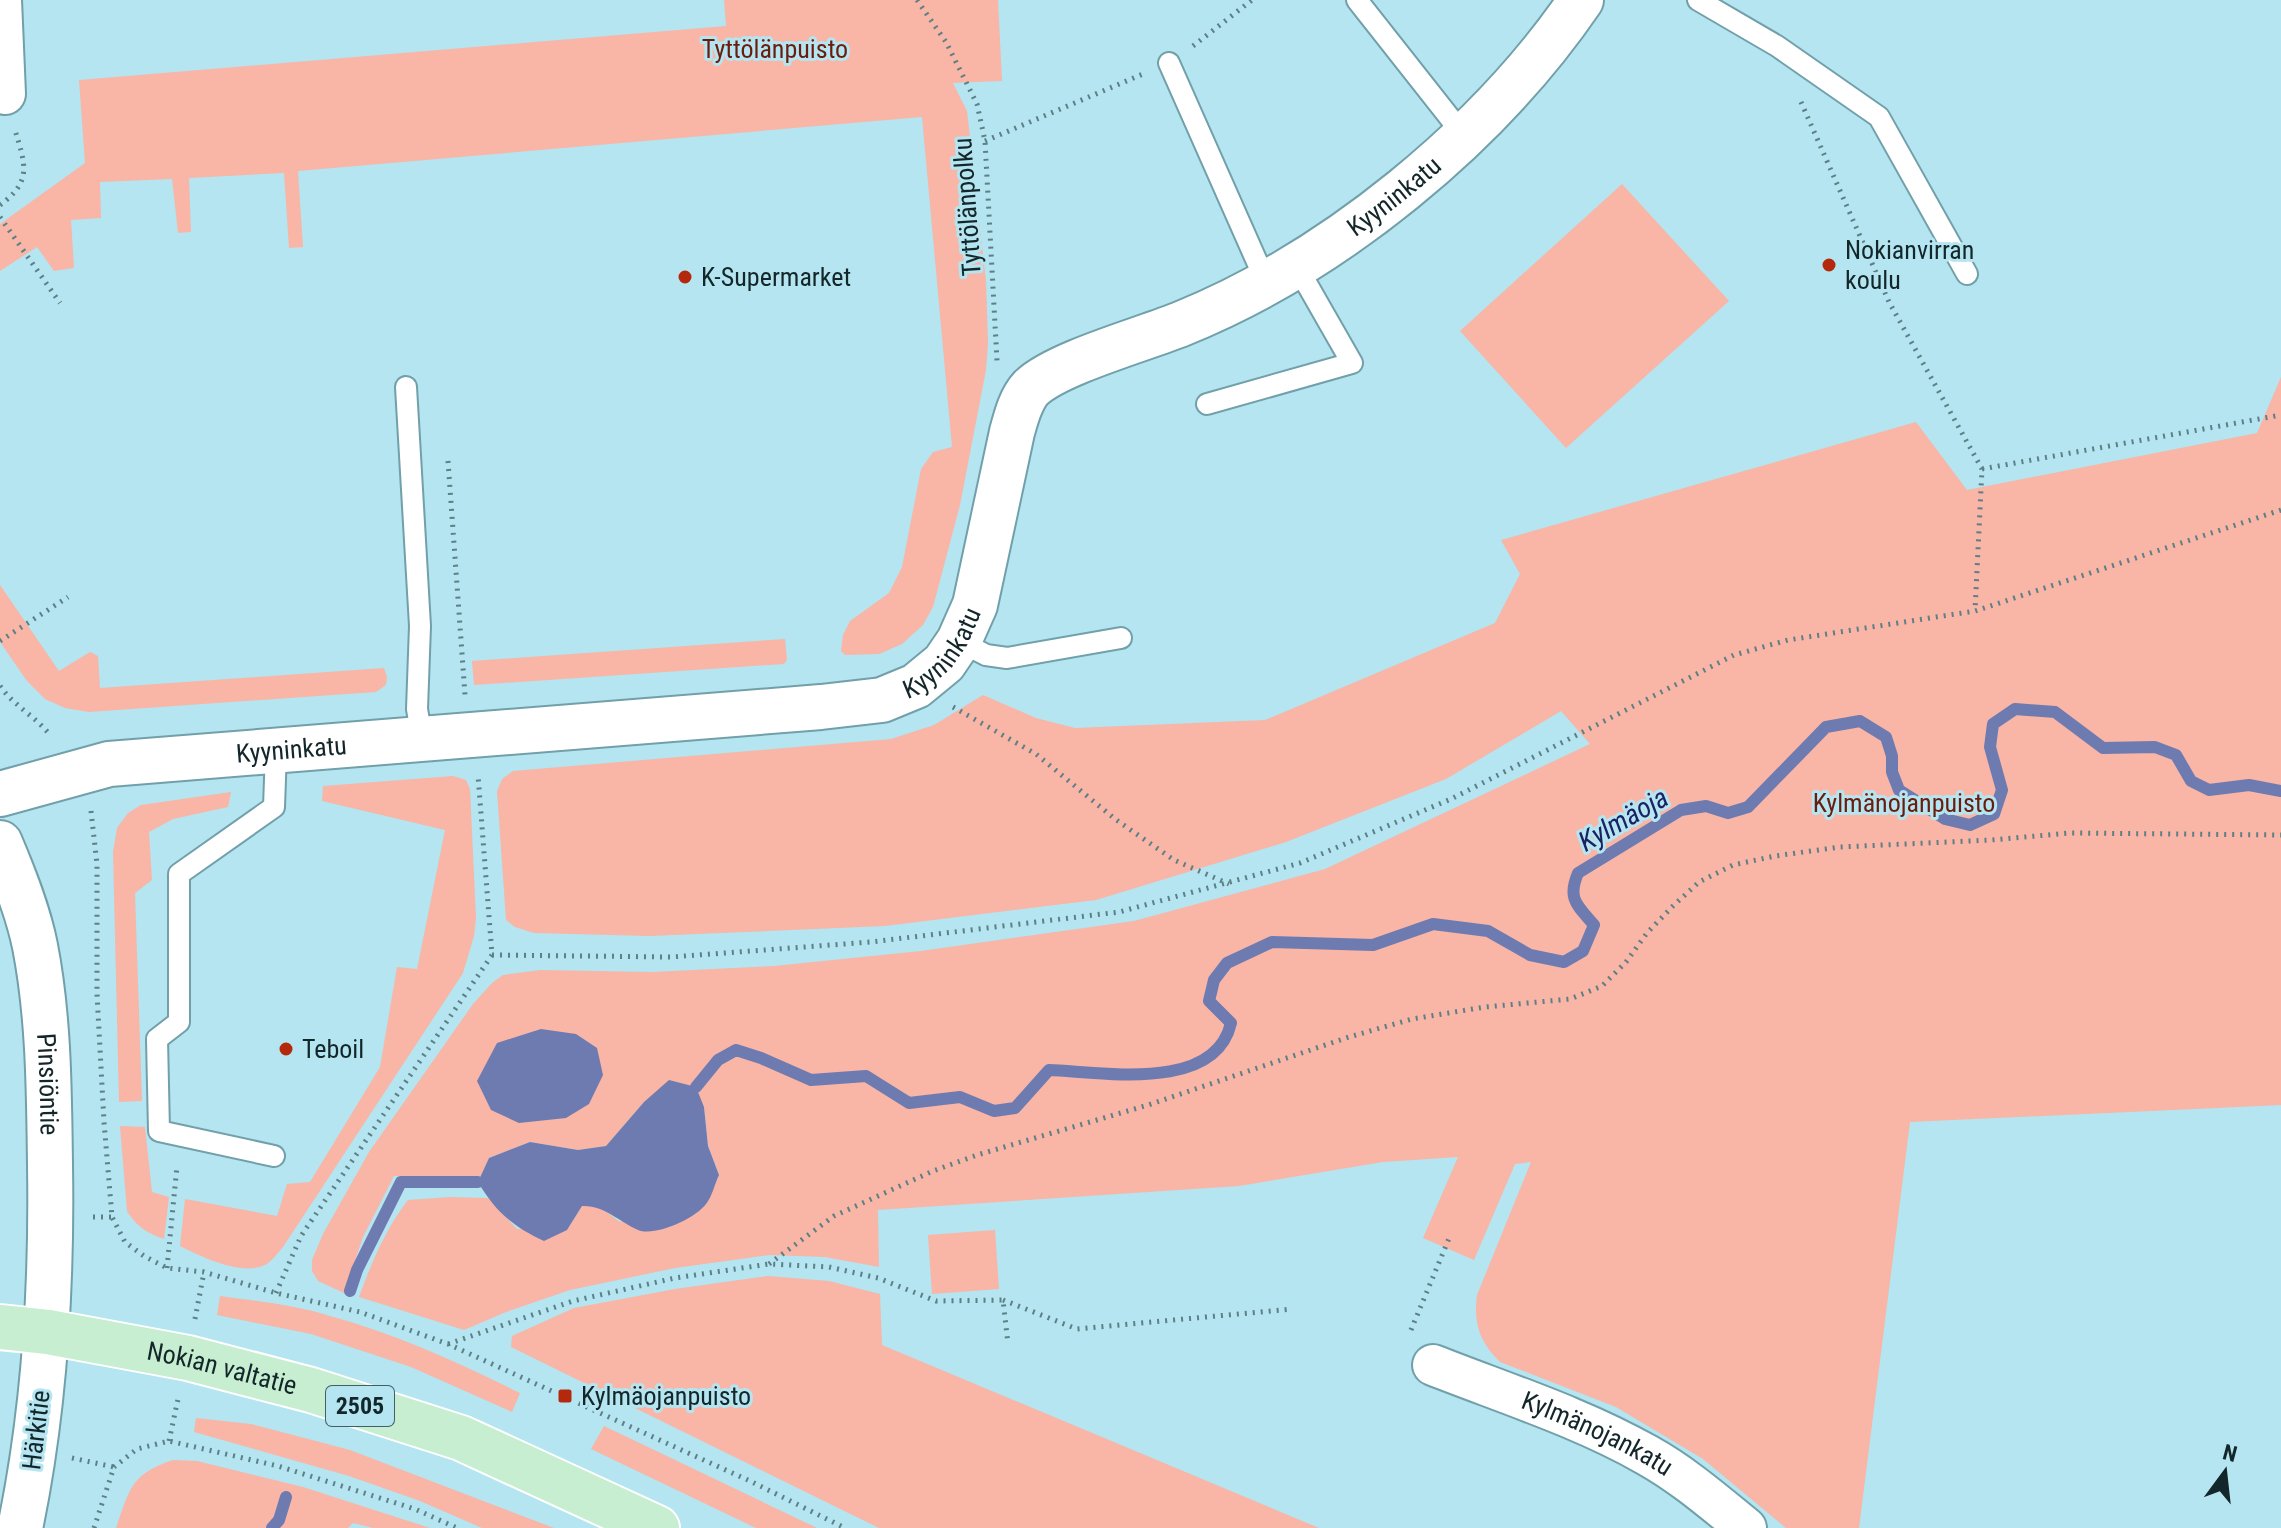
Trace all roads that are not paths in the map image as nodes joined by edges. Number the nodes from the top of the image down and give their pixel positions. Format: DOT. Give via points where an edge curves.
graph roads {
  1 [pos="1,0"];
  2 [pos="1357,0"];
  3 [pos="1581,0"];
  4 [pos="1698,0"];
  5 [pos="1169,63"];
  6 [pos="5,94"];
  7 [pos="1465,137"];
  8 [pos="1281,274"];
  9 [pos="1967,274"];
  10 [pos="406,387"];
  11 [pos="1207,404"];
  12 [pos="1121,638"];
  13 [pos="959,641"];
  14 [pos="422,739"];
  15 [pos="276,751"];
  16 [pos="0,794"];
  17 [pos="0,843"];
  18 [pos="274,1156"];
  19 [pos="0,1327"];
  20 [pos="48,1332"];
  21 [pos="1420,1351"];
  22 [pos="20,1528"];
  23 [pos="657,1528"];
  24 [pos="1746,1528"];
  1 -- 6 [label="street"];
  2 -- 7 [label="lane"];
  3 -- 7 [label="street, Kyyninkatu" via="1549,46"];
  4 -- 9 [label="lane" via="1777,46 1879,117"];
  5 -- 8 [label="lane"];
  7 -- 8 [label="street, Kyyninkatu" via="1388,201"];
  8 -- 11 [label="lane" via="1352,363"];
  8 -- 13 [label="street, Kyyninkatu" via="1184,323 1060,370 1030,390 1012,432 975,605"];
  10 -- 14 [label="lane"];
  12 -- 13 [label="lane" via="1007,658 986,655"];
  13 -- 14 [label="street, Kyyninkatu" via="944,663 916,686 882,700 470,720"];
  14 -- 15 [label="street, Kyyninkatu"];
  15 -- 16 [label="street, Kyyninkatu" via="109,764"];
  15 -- 18 [label="lane" via="274,807 179,874 179,1022 157,1039 159,1131"];
  17 -- 20 [label="street, Pinsiöntie" via="35,944 43,997 52,1216"];
  19 -- 20 [label="main road, Nokian valtatie / 2505"];
  20 -- 22 [label="street, Härkitie" via="36,1450"];
  20 -- 23 [label="main road, Nokian valtatie / 2505" via="204,1362 431,1428"];
  21 -- 24 [label="street, Kylmänojankatu" via="1647,1455"];
}
